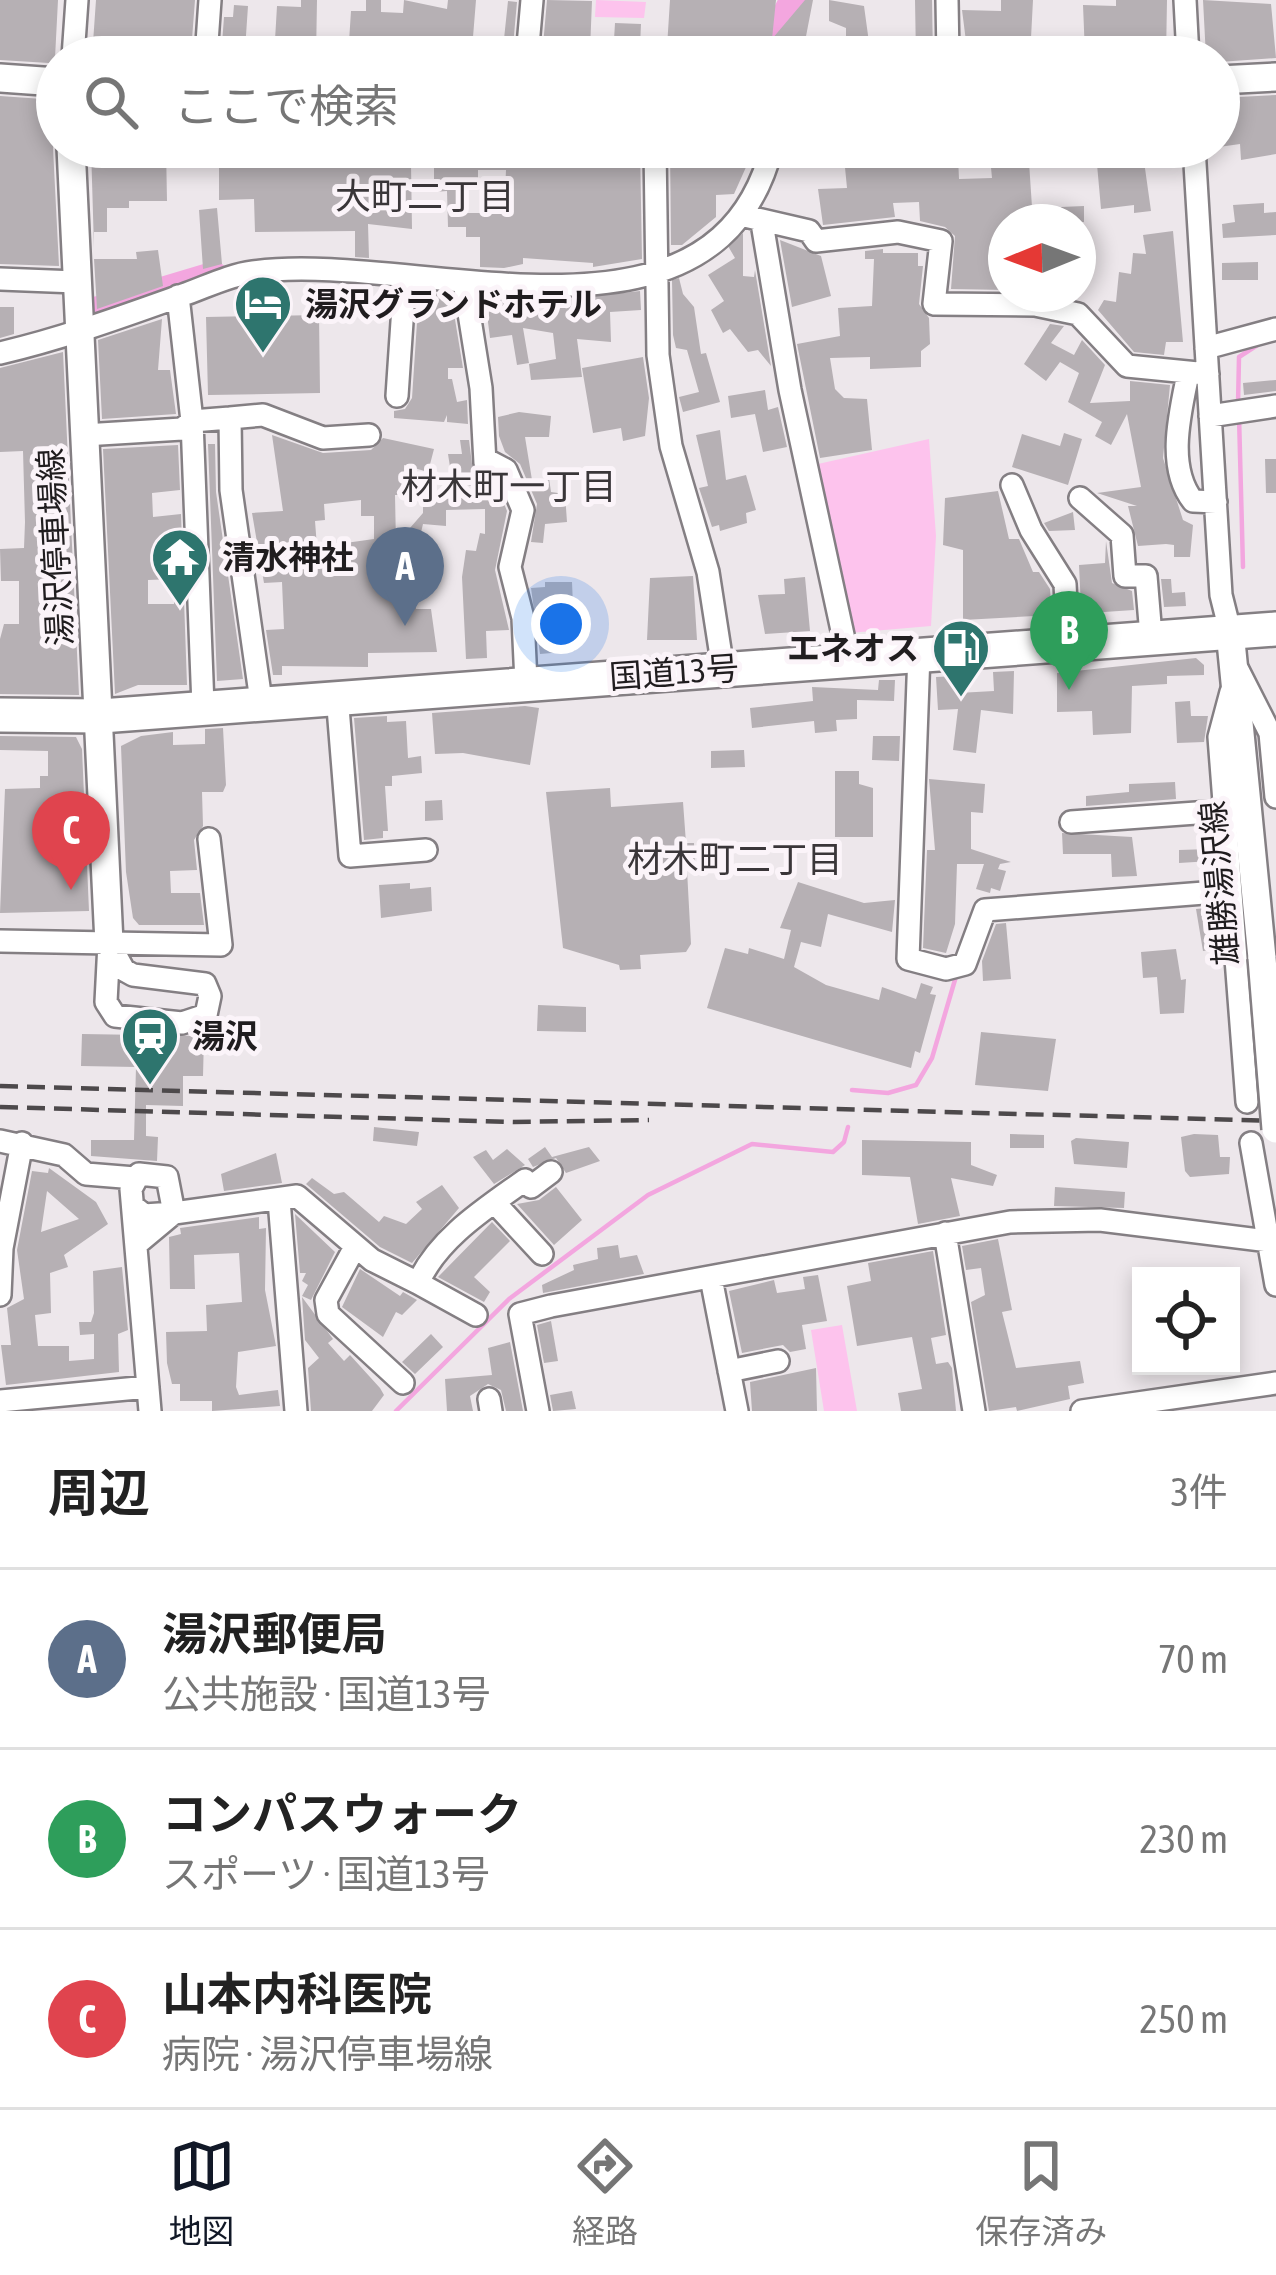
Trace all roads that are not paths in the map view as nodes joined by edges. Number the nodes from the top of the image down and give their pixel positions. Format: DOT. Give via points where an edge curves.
graph roads {
  1 [pos="77,0"];
  2 [pos="210,0"];
  3 [pos="532,0"];
  4 [pos="947,0"];
  5 [pos="1185,0"];
  6 [pos="74,36"];
  7 [pos="207,36"];
  8 [pos="528,36"];
  9 [pos="948,36"];
  10 [pos="1187,36"];
  11 [pos="1276,77"];
  12 [pos="0,78"];
  13 [pos="1240,79"];
  14 [pos="36,81"];
  15 [pos="72,168"];
  16 [pos="655,168"];
  17 [pos="767,168"];
  18 [pos="1195,168"];
  19 [pos="754,219"];
  20 [pos="653,268"];
  21 [pos="405,278"];
  22 [pos="0,279"];
  23 [pos="76,282"];
  24 [pos="464,282"];
  25 [pos="178,296"];
  26 [pos="1271,325"];
  27 [pos="77,328"];
  28 [pos="1206,348"];
  29 [pos="0,353"];
  30 [pos="1198,374"];
  31 [pos="397,396"];
  32 [pos="1276,406"];
  33 [pos="1210,416"];
  34 [pos="230,418"];
  35 [pos="192,422"];
  36 [pos="84,434"];
  37 [pos="369,435"];
  38 [pos="1012,485"];
  39 [pos="1080,498"];
  40 [pos="1216,502"];
  41 [pos="1276,629"];
  42 [pos="1230,631"];
  43 [pos="1151,637"];
  44 [pos="1068,642"];
  45 [pos="919,653"];
  46 [pos="848,658"];
  47 [pos="723,669"];
  48 [pos="1238,669"];
  49 [pos="526,682"];
  50 [pos="337,695"];
  51 [pos="261,701"];
  52 [pos="202,706"];
  53 [pos="0,716"];
  54 [pos="101,716"];
  55 [pos="1276,797"];
  56 [pos="1235,803"];
  57 [pos="1071,822"];
  58 [pos="209,839"];
  59 [pos="426,850"];
  60 [pos="1230,891"];
  61 [pos="0,941"];
  62 [pos="110,943"];
  63 [pos="1276,1063"];
  64 [pos="1241,1064"];
  65 [pos="1247,1102"];
  66 [pos="1264,1136"];
  67 [pos="11,1142"];
  68 [pos="550,1172"];
  69 [pos="135,1178"];
  70 [pos="279,1200"];
  71 [pos="494,1202"];
  72 [pos="133,1206"];
  73 [pos="174,1213"];
  74 [pos="945,1233"];
  75 [pos="1272,1242"];
  76 [pos="139,1243"];
  77 [pos="355,1247"];
  78 [pos="542,1255"];
  79 [pos="711,1278"];
  80 [pos="418,1283"];
  81 [pos="1276,1285"];
  82 [pos="0,1295"];
  83 [pos="476,1315"];
  84 [pos="778,1361"];
  85 [pos="729,1370"];
  86 [pos="403,1383"];
  87 [pos="1276,1383"];
  88 [pos="148,1388"];
  89 [pos="0,1401"];
  90 [pos="150,1411"];
  91 [pos="296,1411"];
  92 [pos="538,1411"];
  93 [pos="736,1411"];
  94 [pos="974,1411"];
  95 [pos="1082,1411"];
  1 -- 6 [label="street"];
  2 -- 7 [label="street"];
  3 -- 8 [label="street"];
  4 -- 9 [label="street"];
  5 -- 10 [label="street"];
  11 -- 13 [label="main road"];
  12 -- 14 [label="main road"];
  15 -- 23 [label="main road, 湯沢停車場線"];
  16 -- 20 [label="street"];
  17 -- 19 [label="street"];
  18 -- 28 [label="street"];
  19 -- 20 [label="street"];
  19 -- 30 [label="street" via="809,230 816,241 898,232 941,241 934,304 1078,314 1126,366"];
  19 -- 46 [label="street"];
  20 -- 24 [label="street" via="574,284"];
  20 -- 47 [label="street" via="671,446 708,572"];
  21 -- 24 [label="street"];
  21 -- 25 [label="street" via="253,272"];
  21 -- 31 [label="street"];
  22 -- 23 [label="street"];
  23 -- 27 [label="main road, 湯沢停車場線"];
  24 -- 49 [label="street" via="485,461 506,470 523,510 511,567"];
  25 -- 27 [label="street"];
  25 -- 35 [label="street"];
  26 -- 28 [label="street"];
  27 -- 29 [label="street"];
  27 -- 36 [label="main road, 湯沢停車場線"];
  28 -- 30 [label="street"];
  30 -- 33 [label="street"];
  30 -- 40 [label="street" via="1176,429 1184,490 1193,501"];
  32 -- 33 [label="street"];
  33 -- 40 [label="street"];
  34 -- 35 [label="street"];
  34 -- 37 [label="street" via="262,415 323,438"];
  34 -- 51 [label="street" via="231,490"];
  35 -- 36 [label="street"];
  35 -- 52 [label="street"];
  36 -- 54 [label="main road, 湯沢停車場線"];
  38 -- 44 [label="street" via="1065,584"];
  39 -- 43 [label="street" via="1122,535 1125,576 1146,576"];
  40 -- 42 [label="street"];
  41 -- 42 [label="highway, 国道13号"];
  42 -- 43 [label="highway, 国道13号"];
  42 -- 48 [label="main road, 雄勝湯沢線"];
  43 -- 44 [label="highway, 国道13号"];
  44 -- 45 [label="highway, 国道13号"];
  45 -- 46 [label="highway, 国道13号"];
  45 -- 60 [label="street" via="908,959 946,969 965,964 985,910"];
  46 -- 47 [label="highway, 国道13号"];
  47 -- 49 [label="highway, 国道13号"];
  48 -- 55 [label="street" via="1270,734"];
  48 -- 56 [label="main road, 雄勝湯沢線"];
  49 -- 50 [label="highway, 国道13号"];
  50 -- 51 [label="highway, 国道13号"];
  50 -- 59 [label="street" via="350,856"];
  51 -- 52 [label="highway, 国道13号"];
  52 -- 54 [label="highway, 国道13号"];
  53 -- 54 [label="highway, 国道13号"];
  54 -- 62 [label="main road, 湯沢停車場線"];
  56 -- 57 [label="street"];
  56 -- 60 [label="street"];
  56 -- 66 [label="main road, 雄勝湯沢線, bridge"];
  58 -- 62 [label="street" via="220,945"];
  60 -- 64 [label="street"];
  61 -- 62 [label="street"];
  62 -- 62 [label="street" via="133,975 205,984 206,1015 182,1023 115,1016 106,1002"];
  63 -- 64 [label="street"];
  64 -- 65 [label="street"];
  66 -- 75 [label="street"];
  67 -- 69 [label="street" via="64,1155 86,1174"];
  67 -- 82 [label="street"];
  68 -- 71 [label="street"];
  69 -- 72 [label="street"];
  69 -- 73 [label="street" via="166,1177"];
  70 -- 73 [label="street"];
  70 -- 77 [label="street" via="297,1196"];
  70 -- 91 [label="street"];
  71 -- 78 [label="street"];
  71 -- 80 [label="street" via="428,1261"];
  72 -- 73 [label="street" via="144,1214"];
  72 -- 76 [label="street"];
  73 -- 76 [label="street"];
  74 -- 75 [label="street" via="1100,1220"];
  74 -- 79 [label="street"];
  74 -- 94 [label="street"];
  75 -- 81 [label="street"];
  76 -- 88 [label="street"];
  77 -- 80 [label="street"];
  77 -- 86 [label="street" via="326,1300 328,1314"];
  79 -- 85 [label="street"];
  79 -- 92 [label="street" via="520,1314"];
  80 -- 83 [label="street"];
  84 -- 85 [label="street"];
  85 -- 93 [label="street"];
  87 -- 95 [label="street"];
  88 -- 89 [label="street"];
  88 -- 90 [label="street"];
}
